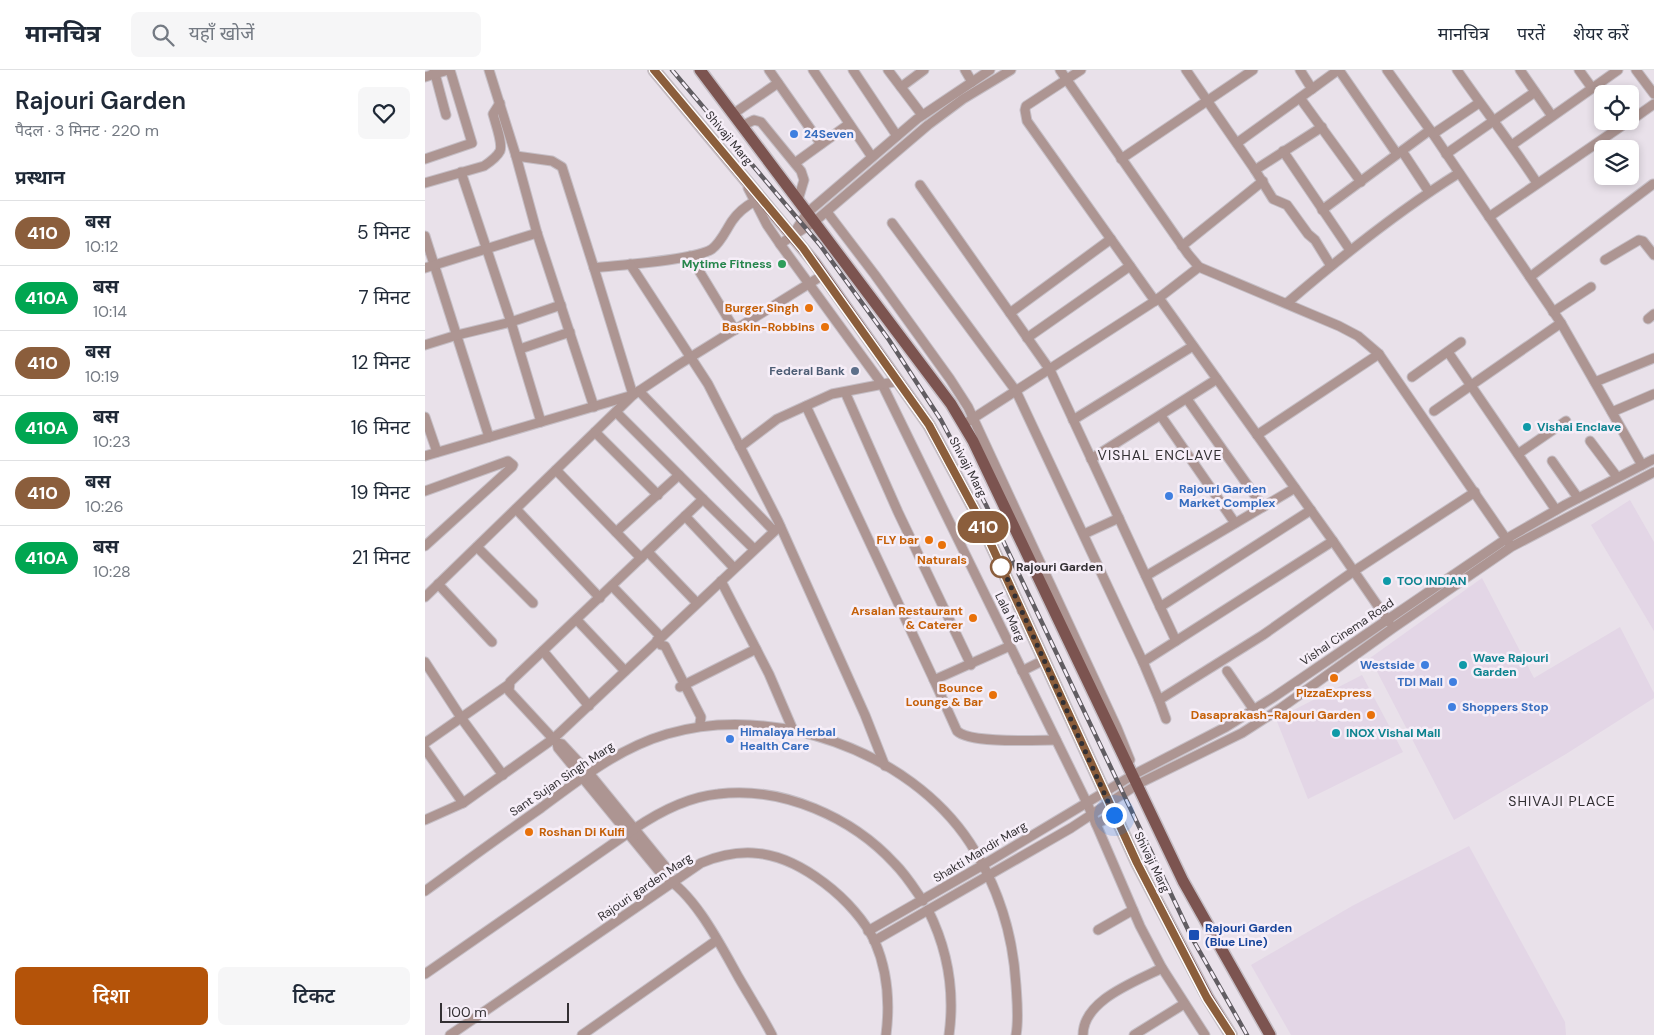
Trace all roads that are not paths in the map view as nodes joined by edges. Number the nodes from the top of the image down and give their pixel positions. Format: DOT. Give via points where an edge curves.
graph roads {
  1 [pos="449,70"];
  2 [pos="489,70"];
  3 [pos="654,70"];
  4 [pos="700,70"];
  5 [pos="769,70"];
  6 [pos="813,70"];
  7 [pos="853,70"];
  8 [pos="889,70"];
  9 [pos="924,70"];
  10 [pos="965,70"];
  11 [pos="990,70"];
  12 [pos="1011,70"];
  13 [pos="1060,70"];
  14 [pos="1081,70"];
  15 [pos="1186,70"];
  16 [pos="1253,70"];
  17 [pos="1300,70"];
  18 [pos="1339,70"];
  19 [pos="1387,70"];
  20 [pos="1457,70"];
  21 [pos="1520,70"];
  22 [pos="1579,70"];
  23 [pos="1618,70"];
  24 [pos="1636,70"];
  25 [pos="434,72"];
  26 [pos="425,77"];
  27 [pos="1067,79"];
  28 [pos="973,82"];
  29 [pos="778,83"];
  30 [pos="901,87"];
  31 [pos="1592,88"];
  32 [pos="1312,89"];
  33 [pos="1535,92"];
  34 [pos="1654,94"];
  35 [pos="1300,98"];
  36 [pos="1208,101"];
  37 [pos="500,103"];
  38 [pos="1479,103"];
  39 [pos="1654,104"];
  40 [pos="733,114"];
  41 [pos="1639,114"];
  42 [pos="446,115"];
  43 [pos="922,115"];
  44 [pos="1552,116"];
  45 [pos="1493,121"];
  46 [pos="849,124"];
  47 [pos="742,126"];
  48 [pos="1322,127"];
  49 [pos="1616,130"];
  50 [pos="1431,132"];
  51 [pos="897,136"];
  52 [pos="1237,143"];
  53 [pos="821,144"];
  54 [pos="1512,145"];
  55 [pos="1283,151"];
  56 [pos="1399,152"];
  57 [pos="1446,154"];
  58 [pos="516,156"];
  59 [pos="872,157"];
  60 [pos="425,159"];
  61 [pos="1121,159"];
  62 [pos="795,164"];
  63 [pos="1255,170"];
  64 [pos="461,172"];
  65 [pos="739,172"];
  66 [pos="1459,172"];
  67 [pos="1263,182"];
  68 [pos="1361,182"];
  69 [pos="425,183"];
  70 [pos="1537,183"];
  71 [pos="1653,184"];
  72 [pos="920,185"];
  73 [pos="1429,192"];
  74 [pos="797,200"];
  75 [pos="755,201"];
  76 [pos="1322,210"];
  77 [pos="827,212"];
  78 [pos="807,213"];
  79 [pos="1489,217"];
  80 [pos="814,222"];
  81 [pos="893,223"];
  82 [pos="537,233"];
  83 [pos="793,235"];
  84 [pos="425,236"];
  85 [pos="1111,239"];
  86 [pos="780,244"];
  87 [pos="1182,246"];
  88 [pos="487,249"];
  89 [pos="1350,250"];
  90 [pos="1654,255"];
  91 [pos="690,256"];
  92 [pos="1605,260"];
  93 [pos="630,264"];
  94 [pos="429,266"];
  95 [pos="1130,266"];
  96 [pos="1331,266"];
  97 [pos="594,268"];
  98 [pos="1199,268"];
  99 [pos="823,275"];
  100 [pos="1530,277"];
  101 [pos="809,284"];
  102 [pos="1591,287"];
  103 [pos="1157,300"];
  104 [pos="1287,303"];
  105 [pos="561,305"];
  106 [pos="1553,312"];
  107 [pos="1010,313"];
  108 [pos="511,322"];
  109 [pos="1561,323"];
  110 [pos="735,330"];
  111 [pos="569,332"];
  112 [pos="457,335"];
  113 [pos="1027,338"];
  114 [pos="1461,342"];
  115 [pos="425,346"];
  116 [pos="1193,346"];
  117 [pos="520,349"];
  118 [pos="1448,352"];
  119 [pos="1379,354"];
  120 [pos="691,357"];
  121 [pos="1654,358"];
  122 [pos="1050,370"];
  123 [pos="1412,377"];
  124 [pos="1217,379"];
  125 [pos="899,381"];
  126 [pos="1595,382"];
  127 [pos="882,384"];
  128 [pos="1471,386"];
  129 [pos="1016,390"];
  130 [pos="845,392"];
  131 [pos="636,393"];
  132 [pos="1654,394"];
  133 [pos="1187,399"];
  134 [pos="806,406"];
  135 [pos="594,407"];
  136 [pos="1434,411"];
  137 [pos="616,412"];
  138 [pos="1612,412"];
  139 [pos="1161,416"];
  140 [pos="425,417"];
  141 [pos="973,418"];
  142 [pos="1073,420"];
  143 [pos="1567,421"];
  144 [pos="541,422"];
  145 [pos="963,425"];
  146 [pos="595,432"];
  147 [pos="1257,435"];
  148 [pos="489,437"];
  149 [pos="1590,441"];
  150 [pos="740,447"];
  151 [pos="437,452"];
  152 [pos="1518,454"];
  153 [pos="425,456"];
  154 [pos="1091,459"];
  155 [pos="1654,459"];
  156 [pos="1552,461"];
  157 [pos="1642,465"];
  158 [pos="556,470"];
  159 [pos="1654,472"];
  160 [pos="679,476"];
  161 [pos="1617,477"];
  162 [pos="1295,488"];
  163 [pos="425,491"];
  164 [pos="1475,492"];
  165 [pos="657,495"];
  166 [pos="1579,498"];
  167 [pos="703,499"];
  168 [pos="1263,507"];
  169 [pos="1561,507"];
  170 [pos="516,509"];
  171 [pos="1311,510"];
  172 [pos="1572,514"];
  173 [pos="685,516"];
  174 [pos="1119,518"];
  175 [pos="1235,523"];
  176 [pos="777,528"];
  177 [pos="616,532"];
  178 [pos="1084,534"];
  179 [pos="1506,539"];
  180 [pos="1333,541"];
  181 [pos="425,546"];
  182 [pos="477,547"];
  183 [pos="1511,547"];
  184 [pos="754,549"];
  185 [pos="644,555"];
  186 [pos="734,568"];
  187 [pos="1354,571"];
  188 [pos="1146,576"];
  189 [pos="721,581"];
  190 [pos="438,584"];
  191 [pos="612,586"];
  192 [pos="425,597"];
  193 [pos="600,598"];
  194 [pos="697,602"];
  195 [pos="533,603"];
  196 [pos="1160,607"];
  197 [pos="1387,619"];
  198 [pos="577,620"];
  199 [pos="1393,628"];
  200 [pos="660,640"];
  201 [pos="1176,641"];
  202 [pos="492,642"];
  203 [pos="1010,646"];
  204 [pos="756,649"];
  205 [pos="543,651"];
  206 [pos="1044,660"];
  207 [pos="425,662"];
  208 [pos="1143,662"];
  209 [pos="971,665"];
  210 [pos="625,671"];
  211 [pos="1022,671"];
  212 [pos="1227,671"];
  213 [pos="934,680"];
  214 [pos="509,685"];
  215 [pos="683,686"];
  216 [pos="1274,697"];
  217 [pos="1159,700"];
  218 [pos="589,706"];
  219 [pos="1281,708"];
  220 [pos="1254,710"];
  221 [pos="462,719"];
  222 [pos="1167,719"];
  223 [pos="701,724"];
  224 [pos="793,730"];
  225 [pos="1056,740"];
  226 [pos="555,741"];
  227 [pos="425,743"];
  228 [pos="425,749"];
  229 [pos="885,766"];
  230 [pos="503,775"];
  231 [pos="585,776"];
  232 [pos="1135,780"];
  233 [pos="1104,792"];
  234 [pos="1087,802"];
  235 [pos="1109,803"];
  236 [pos="463,804"];
  237 [pos="1092,814"];
  238 [pos="1114,815"];
  239 [pos="425,820"];
  240 [pos="1096,824"];
  241 [pos="631,831"];
  242 [pos="983,865"];
  243 [pos="989,876"];
  244 [pos="671,882"];
  245 [pos="425,891"];
  246 [pos="923,901"];
  247 [pos="928,910"];
  248 [pos="1133,910"];
  249 [pos="1098,930"];
  250 [pos="868,931"];
  251 [pos="717,940"];
  252 [pos="874,941"];
  253 [pos="1162,968"];
  254 [pos="425,974"];
  255 [pos="1184,1004"];
  256 [pos="450,1035"];
  257 [pos="582,1035"];
  258 [pos="772,1035"];
  259 [pos="886,1035"];
  260 [pos="949,1035"];
  261 [pos="1017,1035"];
  262 [pos="1083,1035"];
  263 [pos="1134,1035"];
  264 [pos="1205,1035"];
  265 [pos="1231,1035"];
  266 [pos="1270,1035"];
  1 -- 25 [label="street"];
  1 -- 60 [label="street" via="472,143"];
  2 -- 37 [label="street"];
  3 -- 65 [label="main road, Shivaji Marg"];
  4 -- 40 [label="main road, Shivaji Marg"];
  5 -- 29 [label="street"];
  6 -- 46 [label="street"];
  7 -- 51 [label="street"];
  8 -- 30 [label="street"];
  9 -- 30 [label="street"];
  10 -- 28 [label="street"];
  11 -- 28 [label="street"];
  12 -- 77 [label="street" via="928,125"];
  13 -- 27 [label="street"];
  14 -- 27 [label="street"];
  15 -- 36 [label="street"];
  16 -- 36 [label="street"];
  17 -- 32 [label="street"];
  18 -- 32 [label="street"];
  18 -- 56 [label="street"];
  19 -- 50 [label="street"];
  20 -- 38 [label="street"];
  21 -- 33 [label="street"];
  22 -- 31 [label="street"];
  23 -- 31 [label="street"];
  24 -- 34 [label="street"];
  25 -- 26 [label="street"];
  25 -- 42 [label="street"];
  27 -- 61 [label="street"];
  27 -- 85 [label="street" via="1026,106 1027,121"];
  28 -- 43 [label="street"];
  29 -- 40 [label="street"];
  29 -- 53 [label="street"];
  30 -- 43 [label="street"];
  31 -- 44 [label="street"];
  32 -- 35 [label="street"];
  33 -- 44 [label="street"];
  33 -- 45 [label="street"];
  35 -- 48 [label="street"];
  35 -- 52 [label="street"];
  36 -- 52 [label="street"];
  36 -- 61 [label="street"];
  37 -- 58 [label="street"];
  37 -- 64 [label="street" via="493,114 500,151 485,166"];
  38 -- 45 [label="street"];
  38 -- 50 [label="street"];
  39 -- 41 [label="street"];
  40 -- 47 [label="main road, Shivaji Marg"];
  43 -- 51 [label="street"];
  44 -- 54 [label="street"];
  45 -- 54 [label="street"];
  45 -- 57 [label="street"];
  46 -- 53 [label="street"];
  46 -- 59 [label="street"];
  47 -- 62 [label="street" via="758,120"];
  47 -- 74 [label="main road, Shivaji Marg"];
  48 -- 55 [label="street"];
  48 -- 68 [label="street"];
  49 -- 70 [label="street"];
  50 -- 56 [label="street"];
  50 -- 57 [label="street"];
  51 -- 59 [label="street"];
  52 -- 63 [label="street"];
  53 -- 62 [label="street"];
  54 -- 70 [label="street"];
  55 -- 63 [label="street"];
  55 -- 76 [label="street"];
  56 -- 68 [label="street"];
  56 -- 73 [label="street"];
  57 -- 66 [label="street"];
  58 -- 82 [label="street"];
  58 -- 97 [label="street" via="552,161 562,167"];
  59 -- 78 [label="street"];
  61 -- 87 [label="street"];
  62 -- 74 [label="street" via="804,180"];
  63 -- 67 [label="street"];
  64 -- 69 [label="street"];
  64 -- 88 [label="street"];
  65 -- 75 [label="street, Lala Marg"];
  65 -- 83 [label="main road, Shivaji Marg"];
  66 -- 73 [label="street"];
  66 -- 79 [label="street"];
  67 -- 87 [label="street"];
  67 -- 96 [label="street" via="1273,199 1287,205"];
  68 -- 76 [label="street"];
  70 -- 79 [label="street"];
  71 -- 100 [label="street"];
  72 -- 107 [label="street"];
  73 -- 89 [label="street"];
  74 -- 78 [label="main road, Shivaji Marg"];
  75 -- 86 [label="street, Lala Marg"];
  75 -- 91 [label="street" via="733,219 713,248"];
  76 -- 89 [label="street"];
  77 -- 80 [label="street"];
  77 -- 141 [label="street" via="950,379"];
  78 -- 80 [label="main road, Shivaji Marg"];
  78 -- 83 [label="street"];
  79 -- 100 [label="street"];
  80 -- 83 [label="street"];
  80 -- 145 [label="main road, Shivaji Marg" via="951,404"];
  81 -- 129 [label="street"];
  82 -- 88 [label="street"];
  82 -- 105 [label="street"];
  83 -- 86 [label="street"];
  83 -- 99 [label="main road, Shivaji Marg"];
  84 -- 94 [label="street"];
  85 -- 95 [label="street"];
  85 -- 107 [label="street"];
  86 -- 101 [label="street, Lala Marg"];
  87 -- 98 [label="street"];
  88 -- 94 [label="street"];
  88 -- 108 [label="street"];
  89 -- 96 [label="street"];
  90 -- 92 [label="street" via="1639,240"];
  91 -- 93 [label="street"];
  91 -- 110 [label="street"];
  93 -- 97 [label="street"];
  93 -- 120 [label="street"];
  94 -- 112 [label="street"];
  95 -- 103 [label="street"];
  95 -- 113 [label="street"];
  96 -- 104 [label="street"];
  97 -- 131 [label="street"];
  98 -- 103 [label="street"];
  98 -- 104 [label="street"];
  99 -- 101 [label="street"];
  99 -- 125 [label="main road, Shivaji Marg"];
  100 -- 106 [label="street"];
  101 -- 110 [label="street"];
  101 -- 127 [label="street, Lala Marg"];
  102 -- 106 [label="street"];
  103 -- 116 [label="street"];
  103 -- 122 [label="street"];
  104 -- 119 [label="street" via="1358,336"];
  105 -- 108 [label="street"];
  105 -- 111 [label="street"];
  106 -- 109 [label="street"];
  107 -- 113 [label="street"];
  108 -- 112 [label="street"];
  108 -- 117 [label="street"];
  109 -- 126 [label="street"];
  109 -- 128 [label="street"];
  110 -- 120 [label="street"];
  111 -- 117 [label="street"];
  111 -- 135 [label="street"];
  112 -- 115 [label="street"];
  112 -- 148 [label="street"];
  113 -- 122 [label="street"];
  114 -- 118 [label="street"];
  116 -- 124 [label="street"];
  116 -- 142 [label="street"];
  117 -- 144 [label="street"];
  118 -- 123 [label="street"];
  118 -- 128 [label="street"];
  119 -- 147 [label="street"];
  119 -- 164 [label="street"];
  120 -- 131 [label="street"];
  120 -- 150 [label="street"];
  121 -- 126 [label="street"];
  122 -- 129 [label="street"];
  122 -- 142 [label="street"];
  124 -- 133 [label="street"];
  124 -- 147 [label="street"];
  125 -- 127 [label="street"];
  125 -- 206 [label="main road, Shivaji Marg" via="929,425 978,516"];
  126 -- 138 [label="street"];
  127 -- 130 [label="street"];
  127 -- 203 [label="street, Lala Marg"];
  128 -- 136 [label="street"];
  128 -- 152 [label="street"];
  129 -- 141 [label="street"];
  129 -- 178 [label="street"];
  130 -- 134 [label="street" via="832,394"];
  130 -- 209 [label="street"];
  131 -- 135 [label="street"];
  131 -- 137 [label="street"];
  131 -- 176 [label="street"];
  132 -- 138 [label="street"];
  133 -- 139 [label="street"];
  133 -- 168 [label="street"];
  134 -- 150 [label="street" via="777,419"];
  134 -- 213 [label="street"];
  135 -- 144 [label="street"];
  137 -- 146 [label="street"];
  137 -- 160 [label="street"];
  138 -- 157 [label="street"];
  139 -- 154 [label="street"];
  139 -- 175 [label="street"];
  140 -- 151 [label="street"];
  141 -- 145 [label="street"];
  141 -- 232 [label="street" via="1117,728 1131,760"];
  142 -- 154 [label="street"];
  143 -- 152 [label="street"];
  144 -- 148 [label="street"];
  145 -- 232 [label="main road, Shivaji Marg"];
  146 -- 158 [label="street"];
  146 -- 165 [label="street"];
  147 -- 162 [label="street"];
  148 -- 151 [label="street"];
  149 -- 161 [label="street"];
  150 -- 176 [label="street"];
  151 -- 153 [label="street"];
  152 -- 169 [label="street"];
  154 -- 174 [label="street"];
  155 -- 157 [label="street, Vishal Cinema Road"];
  156 -- 166 [label="street"];
  157 -- 161 [label="street, Vishal Cinema Road"];
  158 -- 170 [label="street"];
  158 -- 177 [label="street"];
  159 -- 172 [label="street, Vishal Cinema Road"];
  160 -- 165 [label="street"];
  160 -- 167 [label="street"];
  161 -- 166 [label="street, Vishal Cinema Road"];
  162 -- 168 [label="street"];
  162 -- 171 [label="street"];
  163 -- 181 [label="street" via="508,462 513,465"];
  164 -- 179 [label="street"];
  164 -- 187 [label="street"];
  165 -- 177 [label="street"];
  166 -- 169 [label="street, Vishal Cinema Road"];
  167 -- 173 [label="street"];
  167 -- 184 [label="street"];
  168 -- 175 [label="street"];
  169 -- 172 [label="street"];
  169 -- 179 [label="street, Vishal Cinema Road"];
  170 -- 182 [label="street"];
  170 -- 193 [label="street"];
  171 -- 180 [label="street"];
  171 -- 196 [label="street"];
  172 -- 183 [label="street, Vishal Cinema Road"];
  173 -- 185 [label="street"];
  173 -- 186 [label="street"];
  174 -- 178 [label="street"];
  174 -- 188 [label="street"];
  175 -- 188 [label="street"];
  176 -- 184 [label="street"];
  176 -- 229 [label="street"];
  177 -- 185 [label="street"];
  178 -- 208 [label="street"];
  179 -- 183 [label="street"];
  179 -- 197 [label="street, Vishal Cinema Road"];
  180 -- 187 [label="street"];
  180 -- 201 [label="street"];
  182 -- 190 [label="street"];
  182 -- 195 [label="street"];
  183 -- 199 [label="street, Vishal Cinema Road"];
  184 -- 186 [label="street"];
  185 -- 191 [label="street"];
  185 -- 194 [label="street"];
  186 -- 189 [label="street"];
  187 -- 197 [label="street"];
  187 -- 217 [label="street" via="1263,635"];
  188 -- 196 [label="street"];
  189 -- 194 [label="street"];
  189 -- 204 [label="street"];
  190 -- 192 [label="street"];
  190 -- 202 [label="street"];
  191 -- 193 [label="street"];
  191 -- 200 [label="street"];
  193 -- 198 [label="street"];
  194 -- 200 [label="street"];
  196 -- 201 [label="street"];
  197 -- 199 [label="street"];
  197 -- 216 [label="street, Vishal Cinema Road"];
  198 -- 205 [label="street"];
  198 -- 210 [label="street"];
  199 -- 219 [label="street, Vishal Cinema Road"];
  200 -- 210 [label="street"];
  200 -- 215 [label="street"];
  201 -- 208 [label="street"];
  203 -- 209 [label="street"];
  203 -- 211 [label="street, Lala Marg"];
  204 -- 215 [label="street"];
  204 -- 224 [label="street"];
  205 -- 214 [label="street"];
  205 -- 218 [label="street"];
  206 -- 211 [label="street"];
  206 -- 233 [label="main road, Shivaji Marg"];
  207 -- 221 [label="street"];
  208 -- 217 [label="street"];
  209 -- 213 [label="street"];
  210 -- 218 [label="street"];
  211 -- 225 [label="street, Lala Marg"];
  212 -- 220 [label="street"];
  213 -- 225 [label="street" via="961,735 1004,740"];
  214 -- 221 [label="street"];
  214 -- 226 [label="street" via="509,691"];
  215 -- 223 [label="street" via="701,717"];
  216 -- 219 [label="street"];
  216 -- 220 [label="street, Vishal Cinema Road"];
  217 -- 222 [label="street"];
  218 -- 226 [label="street"];
  219 -- 232 [label="street, Vishal Cinema Road" via="1242,733"];
  220 -- 232 [label="street, Vishal Cinema Road"];
  221 -- 227 [label="street"];
  221 -- 230 [label="street"];
  223 -- 224 [label="street, Sant Sujan Singh Marg" via="745,724"];
  223 -- 231 [label="street, Sant Sujan Singh Marg" via="647,740"];
  224 -- 229 [label="street, Sant Sujan Singh Marg" via="835,742"];
  225 -- 234 [label="street, Lala Marg"];
  226 -- 230 [label="street"];
  226 -- 231 [label="street" via="562,744"];
  228 -- 236 [label="street"];
  229 -- 242 [label="street, Sant Sujan Singh Marg" via="926,794 947,815 969,841"];
  230 -- 236 [label="street"];
  231 -- 241 [label="street"];
  231 -- 245 [label="street, Sant Sujan Singh Marg"];
  232 -- 233 [label="street, Vishal Cinema Road"];
  232 -- 235 [label="street, Vishal Cinema Road"];
  232 -- 266 [label="main road, Shivaji Marg" via="1183,881"];
  233 -- 234 [label="street, Shakti Mandir Marg"];
  233 -- 235 [label="main road, Shivaji Marg"];
  234 -- 237 [label="street, Lala Marg"];
  234 -- 242 [label="street, Shakti Mandir Marg"];
  235 -- 237 [label="street, Vishal Cinema Road"];
  235 -- 238 [label="main road, Shivaji Marg"];
  236 -- 239 [label="street"];
  237 -- 240 [label="street, Lala Marg"];
  237 -- 243 [label="street, Vishal Cinema Road"];
  238 -- 240 [label="street"];
  238 -- 265 [label="main road, Shivaji Marg" via="1207,998"];
  240 -- 248 [label="street, Lala Marg"];
  241 -- 244 [label="street" via="663,876"];
  241 -- 246 [label="street" via="684,802 717,794 784,797 842,822 873,843 895,864"];
  241 -- 254 [label="street"];
  242 -- 243 [label="street, Sant Sujan Singh Marg"];
  242 -- 246 [label="street, Shakti Mandir Marg"];
  243 -- 247 [label="street, Vishal Cinema Road"];
  243 -- 261 [label="street, Sant Sujan Singh Marg" via="1003,910 1015,962"];
  244 -- 250 [label="street, Rajouri garden Marg" via="701,863 728,854 773,856 814,876 833,891"];
  244 -- 251 [label="street" via="696,908"];
  244 -- 256 [label="street, Rajouri garden Marg"];
  246 -- 250 [label="street, Shakti Mandir Marg"];
  247 -- 252 [label="street, Vishal Cinema Road"];
  247 -- 260 [label="street" via="949,968"];
  248 -- 249 [label="street"];
  248 -- 253 [label="street, Lala Marg"];
  250 -- 252 [label="street, Rajouri garden Marg"];
  251 -- 257 [label="street"];
  251 -- 258 [label="street"];
  252 -- 259 [label="street, Rajouri garden Marg" via="887,983"];
  253 -- 255 [label="street, Lala Marg"];
  253 -- 262 [label="street" via="1097,1005 1086,1019"];
  255 -- 263 [label="street"];
  255 -- 264 [label="street, Lala Marg"];
}
